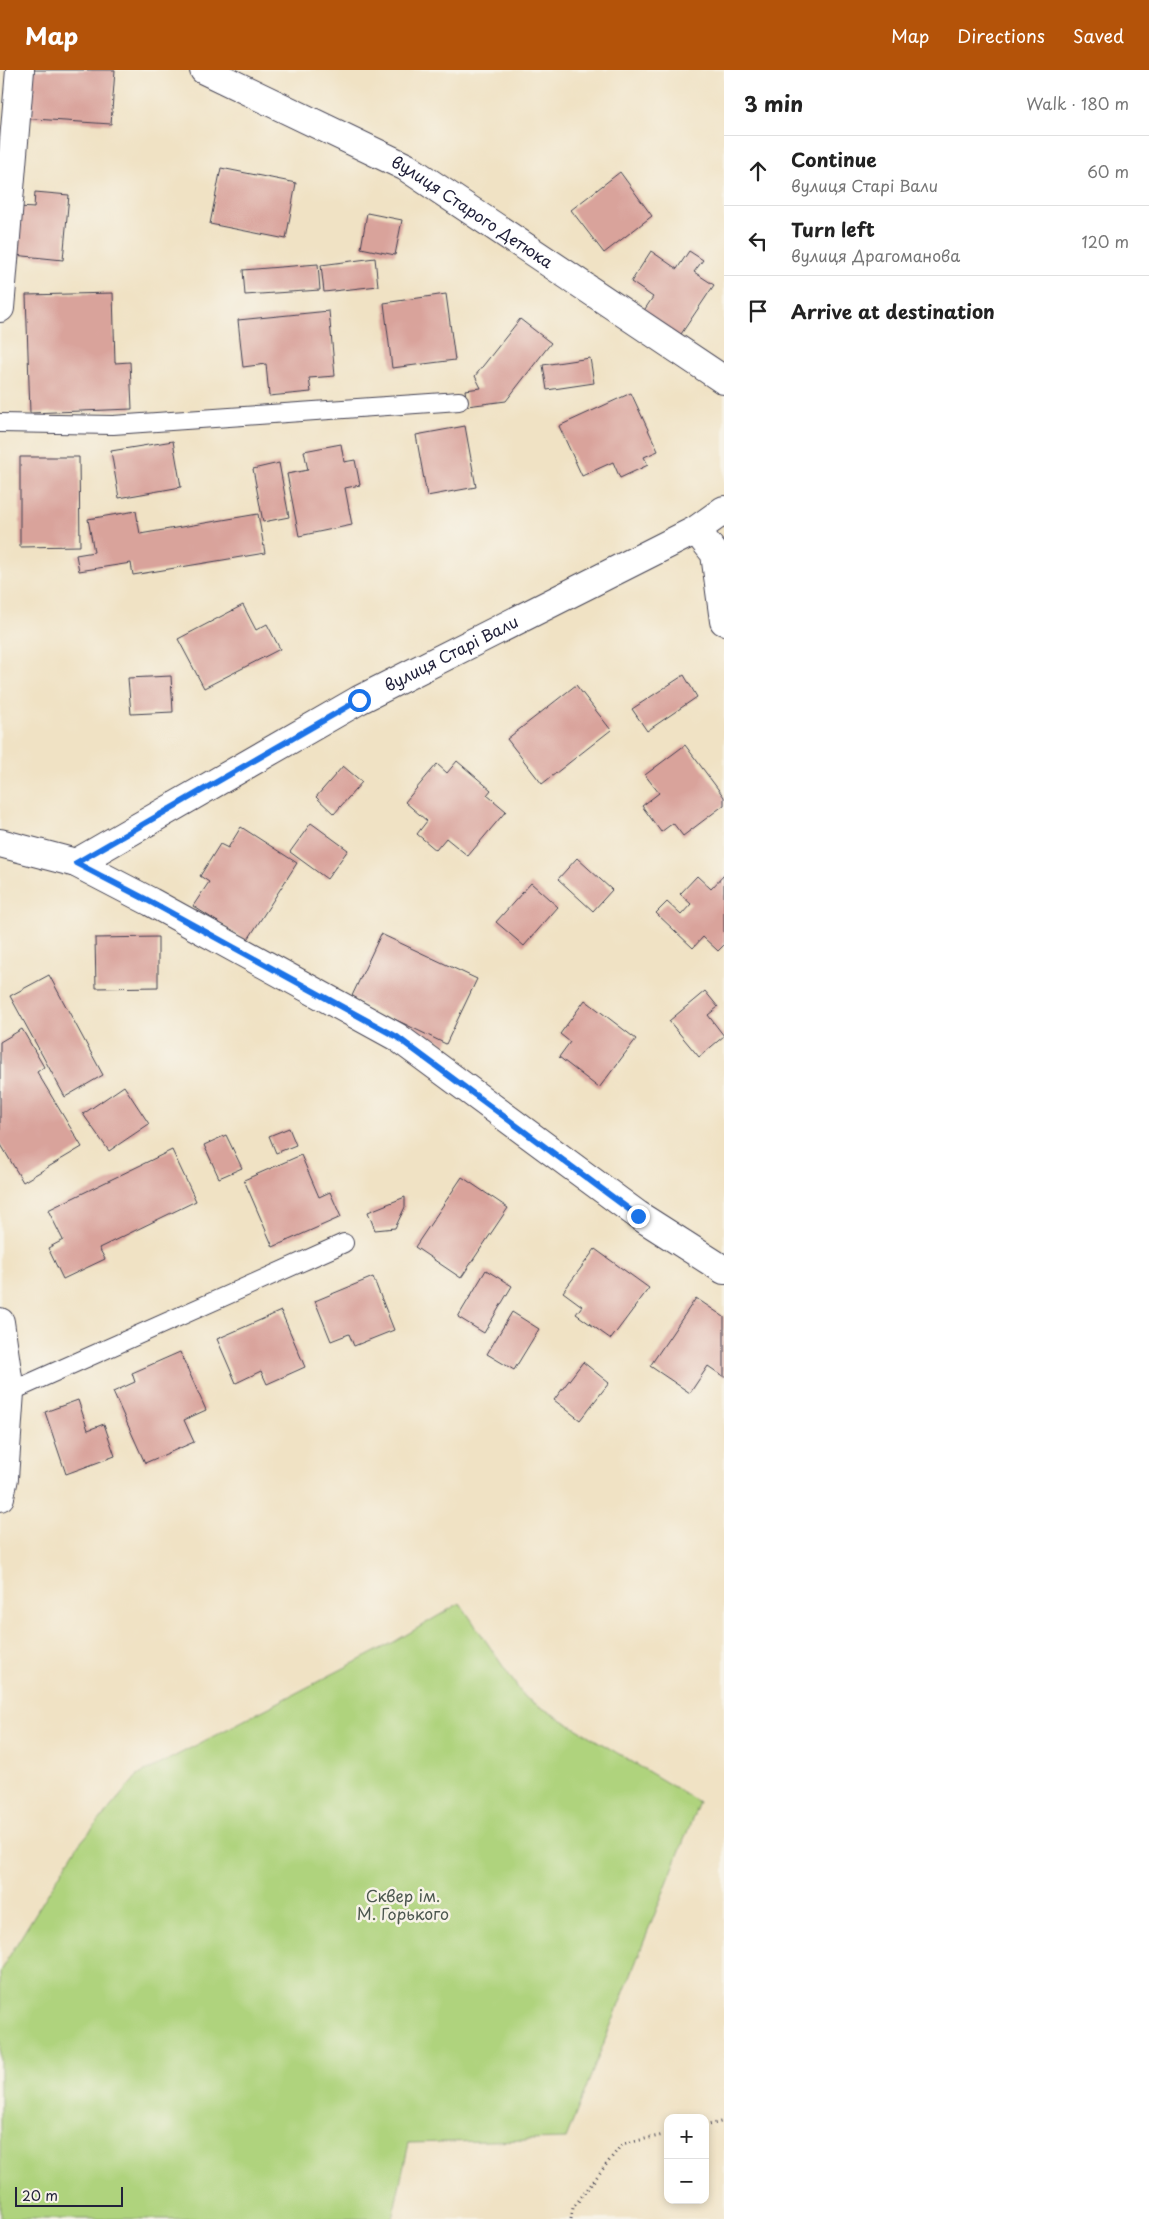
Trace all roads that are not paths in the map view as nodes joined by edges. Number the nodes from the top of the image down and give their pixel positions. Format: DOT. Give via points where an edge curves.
graph roads {
  1 [pos="20,70"];
  2 [pos="204,70"];
  3 [pos="0,308"];
  4 [pos="724,380"];
  5 [pos="459,401"];
  6 [pos="0,423"];
  7 [pos="724,510"];
  8 [pos="696,530"];
  9 [pos="724,621"];
  10 [pos="0,843"];
  11 [pos="76,863"];
  12 [pos="344,1243"];
  13 [pos="724,1270"];
  14 [pos="0,1322"];
  15 [pos="10,1392"];
  16 [pos="0,1497"];
  1 -- 3 [label="street"];
  2 -- 4 [label="street, вулиця Старого Детюка" via="406,167"];
  5 -- 6 [label="lane" via="113,425"];
  7 -- 8 [label="street, вулиця Старі Вали"];
  8 -- 9 [label="street" via="715,554"];
  8 -- 11 [label="street, вулиця Старі Вали" via="359,700"];
  10 -- 11 [label="street"];
  11 -- 13 [label="street" via="397,1037 638,1216"];
  12 -- 15 [label="lane"];
  14 -- 15 [label="street"];
  15 -- 16 [label="street"];
}
